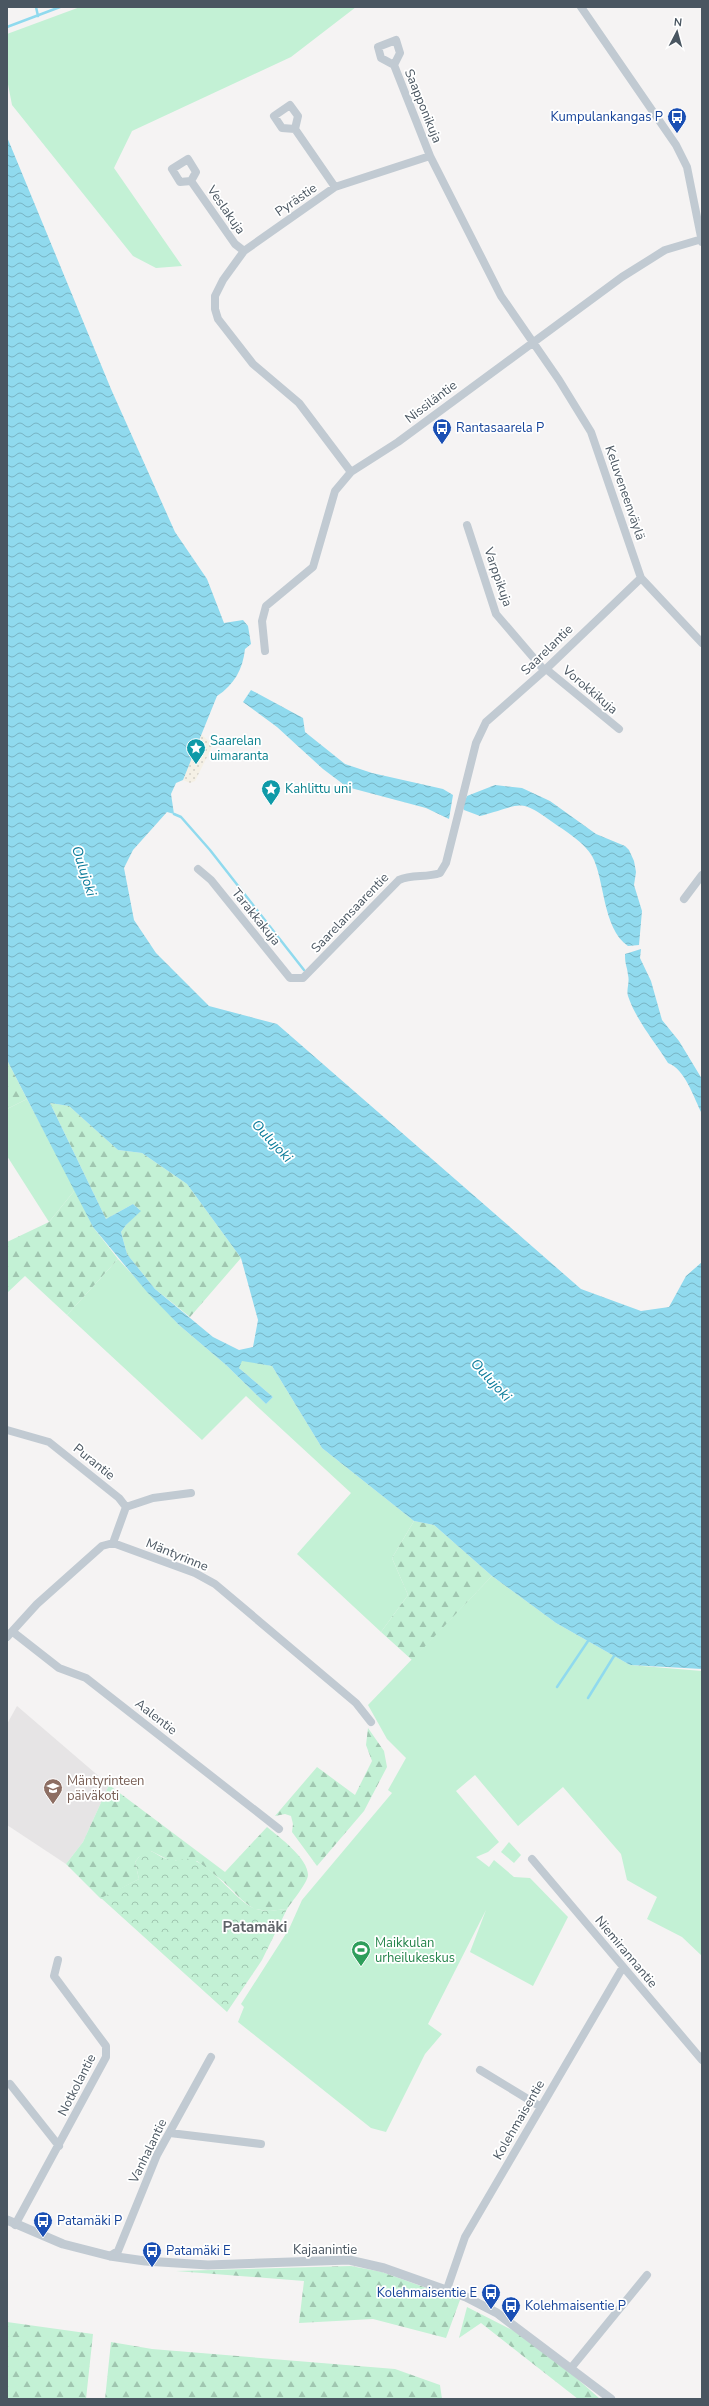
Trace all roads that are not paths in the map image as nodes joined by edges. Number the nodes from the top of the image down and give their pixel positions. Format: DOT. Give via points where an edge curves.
graph roads {
  1 [pos="581,7"];
  2 [pos="394,65"];
  3 [pos="295,129"];
  4 [pos="430,156"];
  5 [pos="191,181"];
  6 [pos="335,187"];
  7 [pos="702,240"];
  8 [pos="244,251"];
  9 [pos="532,343"];
  10 [pos="351,472"];
  11 [pos="467,525"];
  12 [pos="641,578"];
  13 [pos="702,642"];
  14 [pos="265,651"];
  15 [pos="545,670"];
  16 [pos="618,729"];
  17 [pos="457,817"];
  18 [pos="198,869"];
  19 [pos="702,875"];
  20 [pos="684,899"];
  21 [pos="294,980"];
  22 [pos="7,1430"];
  23 [pos="191,1493"];
  24 [pos="126,1507"];
  25 [pos="113,1543"];
  26 [pos="10,1634"];
  27 [pos="371,1722"];
  28 [pos="279,1829"];
  29 [pos="532,1859"];
  30 [pos="58,1960"];
  31 [pos="622,1967"];
  32 [pos="210,2057"];
  33 [pos="702,2060"];
  34 [pos="480,2070"];
  35 [pos="10,2084"];
  36 [pos="541,2107"];
  37 [pos="170,2133"];
  38 [pos="261,2144"];
  39 [pos="59,2146"];
  40 [pos="11,2222"];
  41 [pos="110,2256"];
  42 [pos="647,2275"];
  43 [pos="447,2289"];
  44 [pos="571,2368"];
  45 [pos="611,2399"];
  1 -- 7 [label="street" via="676,145 687,167"];
  2 -- 4 [label="street, Saapponikuja"];
  3 -- 6 [label="street"];
  4 -- 6 [label="street, Pyrästie"];
  4 -- 9 [label="street" via="501,296"];
  5 -- 8 [label="street, Veslakuja" via="235,244"];
  6 -- 8 [label="street, Pyrästie"];
  7 -- 9 [label="street, Nissiläntie" via="665,250 643,262"];
  8 -- 10 [label="street, Pyrästie" via="215,296 214,309 218,319 253,364 299,403"];
  9 -- 10 [label="street, Nissiläntie" via="398,442"];
  9 -- 12 [label="street, Keluveneenväylä" via="559,380 591,432"];
  10 -- 14 [label="street, Nissiläntie" via="336,491 313,567 266,606 262,621"];
  11 -- 15 [label="street, Varppikuja" via="496,614"];
  12 -- 13 [label="street, Keluveneenväylä"];
  12 -- 15 [label="street, Saarelantie"];
  15 -- 16 [label="street, Vorokkikuja"];
  15 -- 17 [label="street, Saarelantie" via="486,722 476,743"];
  17 -- 21 [label="street, Saarelansaarentie" via="446,862 440,873 429,877 408,876 399,880 324,958 303,978"];
  18 -- 21 [label="street, Tarakkakuja" via="212,880"];
  19 -- 20 [label="street"];
  22 -- 24 [label="street, Purantie" via="49,1442 119,1498"];
  23 -- 24 [label="street" via="153,1498"];
  24 -- 25 [label="street"];
  25 -- 26 [label="street" via="102,1546 37,1604"];
  25 -- 27 [label="street, Mäntyrinne" via="195,1573 215,1584 356,1703"];
  26 -- 28 [label="street, Aalentie" via="59,1668 86,1678"];
  29 -- 31 [label="street, Niemirannantie"];
  30 -- 39 [label="street, Notkolantie" via="54,1976 106,2046 106,2057"];
  31 -- 33 [label="street, Niemirannantie"];
  31 -- 36 [label="street, Kolehmaisentie"];
  32 -- 37 [label="street, Vanhalantie"];
  34 -- 36 [label="street"];
  35 -- 39 [label="street"];
  36 -- 43 [label="street, Kolehmaisentie" via="465,2237"];
  37 -- 38 [label="street"];
  37 -- 41 [label="street, Vanhalantie" via="157,2155 118,2251"];
  39 -- 40 [label="street, Notkolantie"];
  40 -- 41 [label="street, Kajaanintie" via="63,2244"];
  41 -- 43 [label="street, Kajaanintie" via="208,2265 349,2260 384,2268"];
  42 -- 44 [label="street"];
  43 -- 44 [label="street, Kajaanintie" via="497,2313"];
  44 -- 45 [label="street, Kajaanintie"];
}
